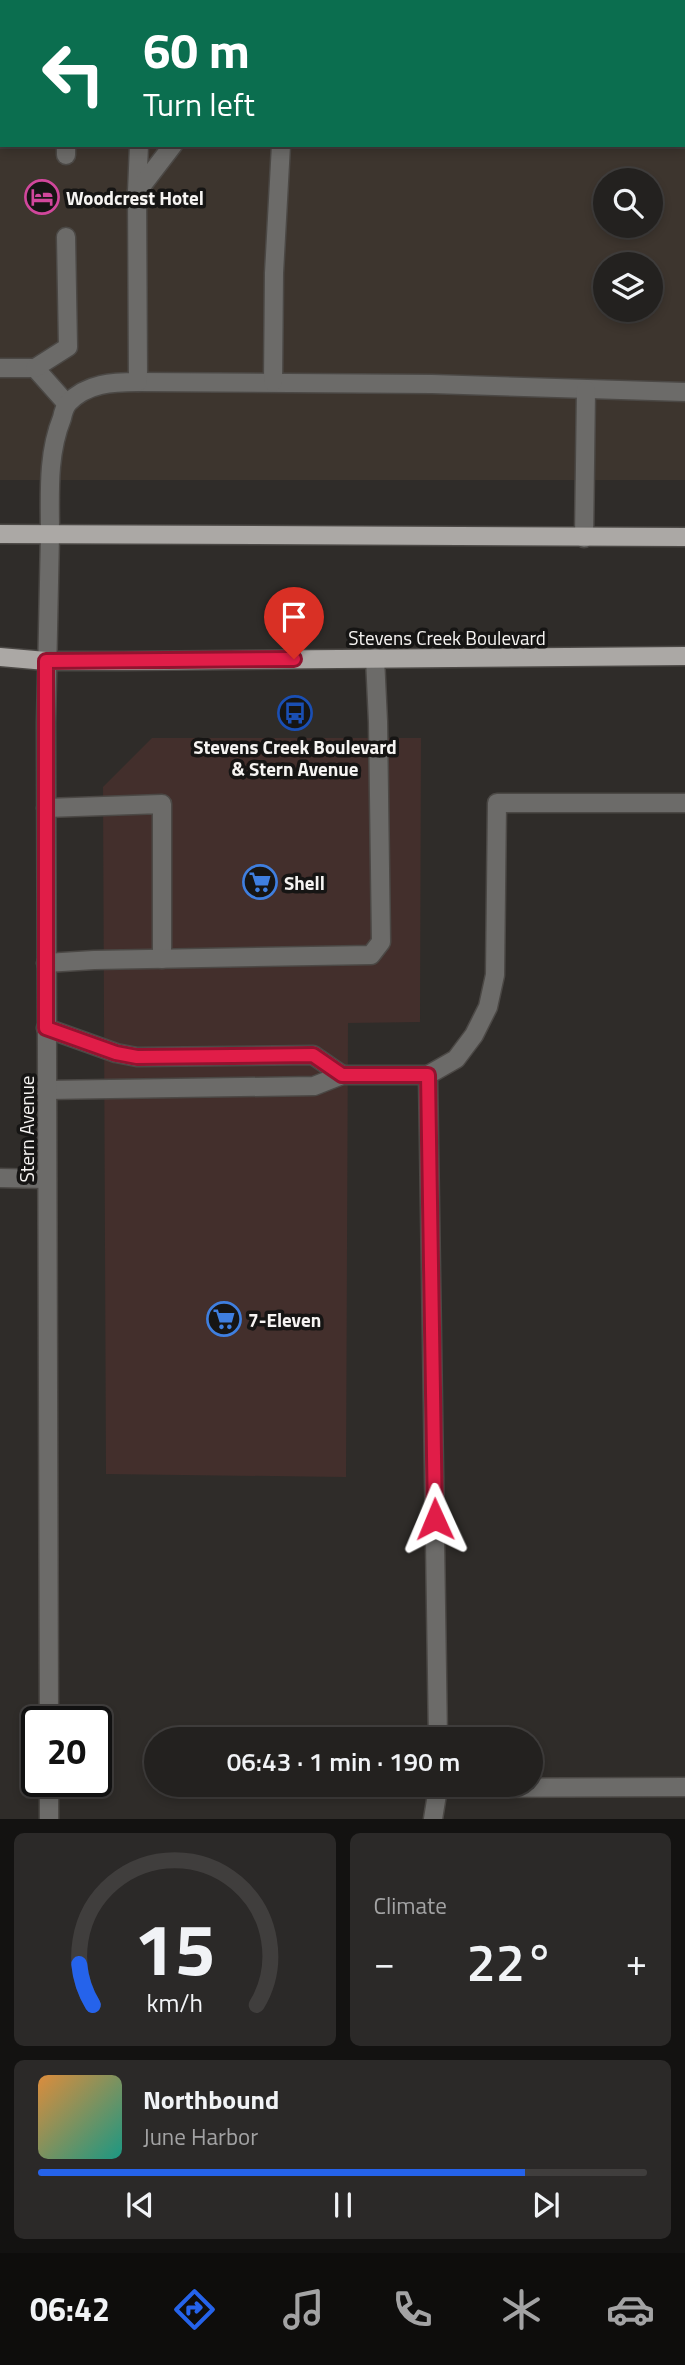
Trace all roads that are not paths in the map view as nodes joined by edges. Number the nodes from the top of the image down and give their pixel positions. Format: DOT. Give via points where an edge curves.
graph roads {
  1 [pos="139,147"];
  2 [pos="171,147"];
  3 [pos="281,147"];
  4 [pos="137,192"];
  5 [pos="66,237"];
  6 [pos="0,368"];
  7 [pos="35,368"];
  8 [pos="138,382"];
  9 [pos="273,382"];
  10 [pos="586,390"];
  11 [pos="685,392"];
  12 [pos="67,404"];
  13 [pos="0,534"];
  14 [pos="50,535"];
  15 [pos="685,537"];
  16 [pos="584,538"];
  17 [pos="685,656"];
  18 [pos="0,657"];
  19 [pos="375,658"];
  20 [pos="46,661"];
  21 [pos="685,803"];
  22 [pos="46,808"];
  23 [pos="162,959"];
  24 [pos="46,963"];
  25 [pos="46,1028"];
  26 [pos="342,1075"];
  27 [pos="428,1075"];
  28 [pos="46,1090"];
  29 [pos="0,1178"];
  30 [pos="47,1179"];
  31 [pos="49,1706"];
  32 [pos="438,1727"];
  33 [pos="543,1787"];
  34 [pos="685,1787"];
  35 [pos="49,1797"];
  36 [pos="436,1797"];
  37 [pos="49,1819"];
  38 [pos="433,1819"];
  1 -- 4 [label="street"];
  2 -- 4 [label="street"];
  3 -- 9 [label="street"];
  4 -- 8 [label="street"];
  5 -- 7 [label="street" via="68,347"];
  6 -- 7 [label="street"];
  7 -- 12 [label="street"];
  8 -- 9 [label="street"];
  8 -- 12 [label="street" via="99,385"];
  9 -- 10 [label="street"];
  10 -- 11 [label="street"];
  10 -- 16 [label="street"];
  12 -- 14 [label="street, Stern Avenue" via="50,465"];
  13 -- 14 [label="main road"];
  14 -- 16 [label="main road"];
  14 -- 20 [label="street, Stern Avenue"];
  15 -- 16 [label="main road"];
  17 -- 19 [label="main road, Stevens Creek Boulevard"];
  18 -- 20 [label="main road, Stevens Creek Boulevard"];
  19 -- 20 [label="main road, Stevens Creek Boulevard"];
  19 -- 23 [label="street" via="381,942 371,955"];
  20 -- 22 [label="street, Stern Avenue"];
  21 -- 27 [label="street" via="497,803 495,975 488,1007 456,1059"];
  22 -- 23 [label="street" via="162,804"];
  22 -- 24 [label="street, Stern Avenue"];
  23 -- 24 [label="street"];
  24 -- 25 [label="street, Stern Avenue"];
  25 -- 26 [label="street" via="137,1057 313,1055"];
  25 -- 28 [label="street, Stern Avenue"];
  26 -- 27 [label="street"];
  26 -- 28 [label="street" via="314,1086"];
  27 -- 32 [label="street"];
  28 -- 30 [label="street, Stern Avenue"];
  29 -- 30 [label="street"];
  30 -- 31 [label="street, Stern Avenue"];
  33 -- 34 [label="street"];
  35 -- 37 [label="street"];
  36 -- 38 [label="street"];
}
